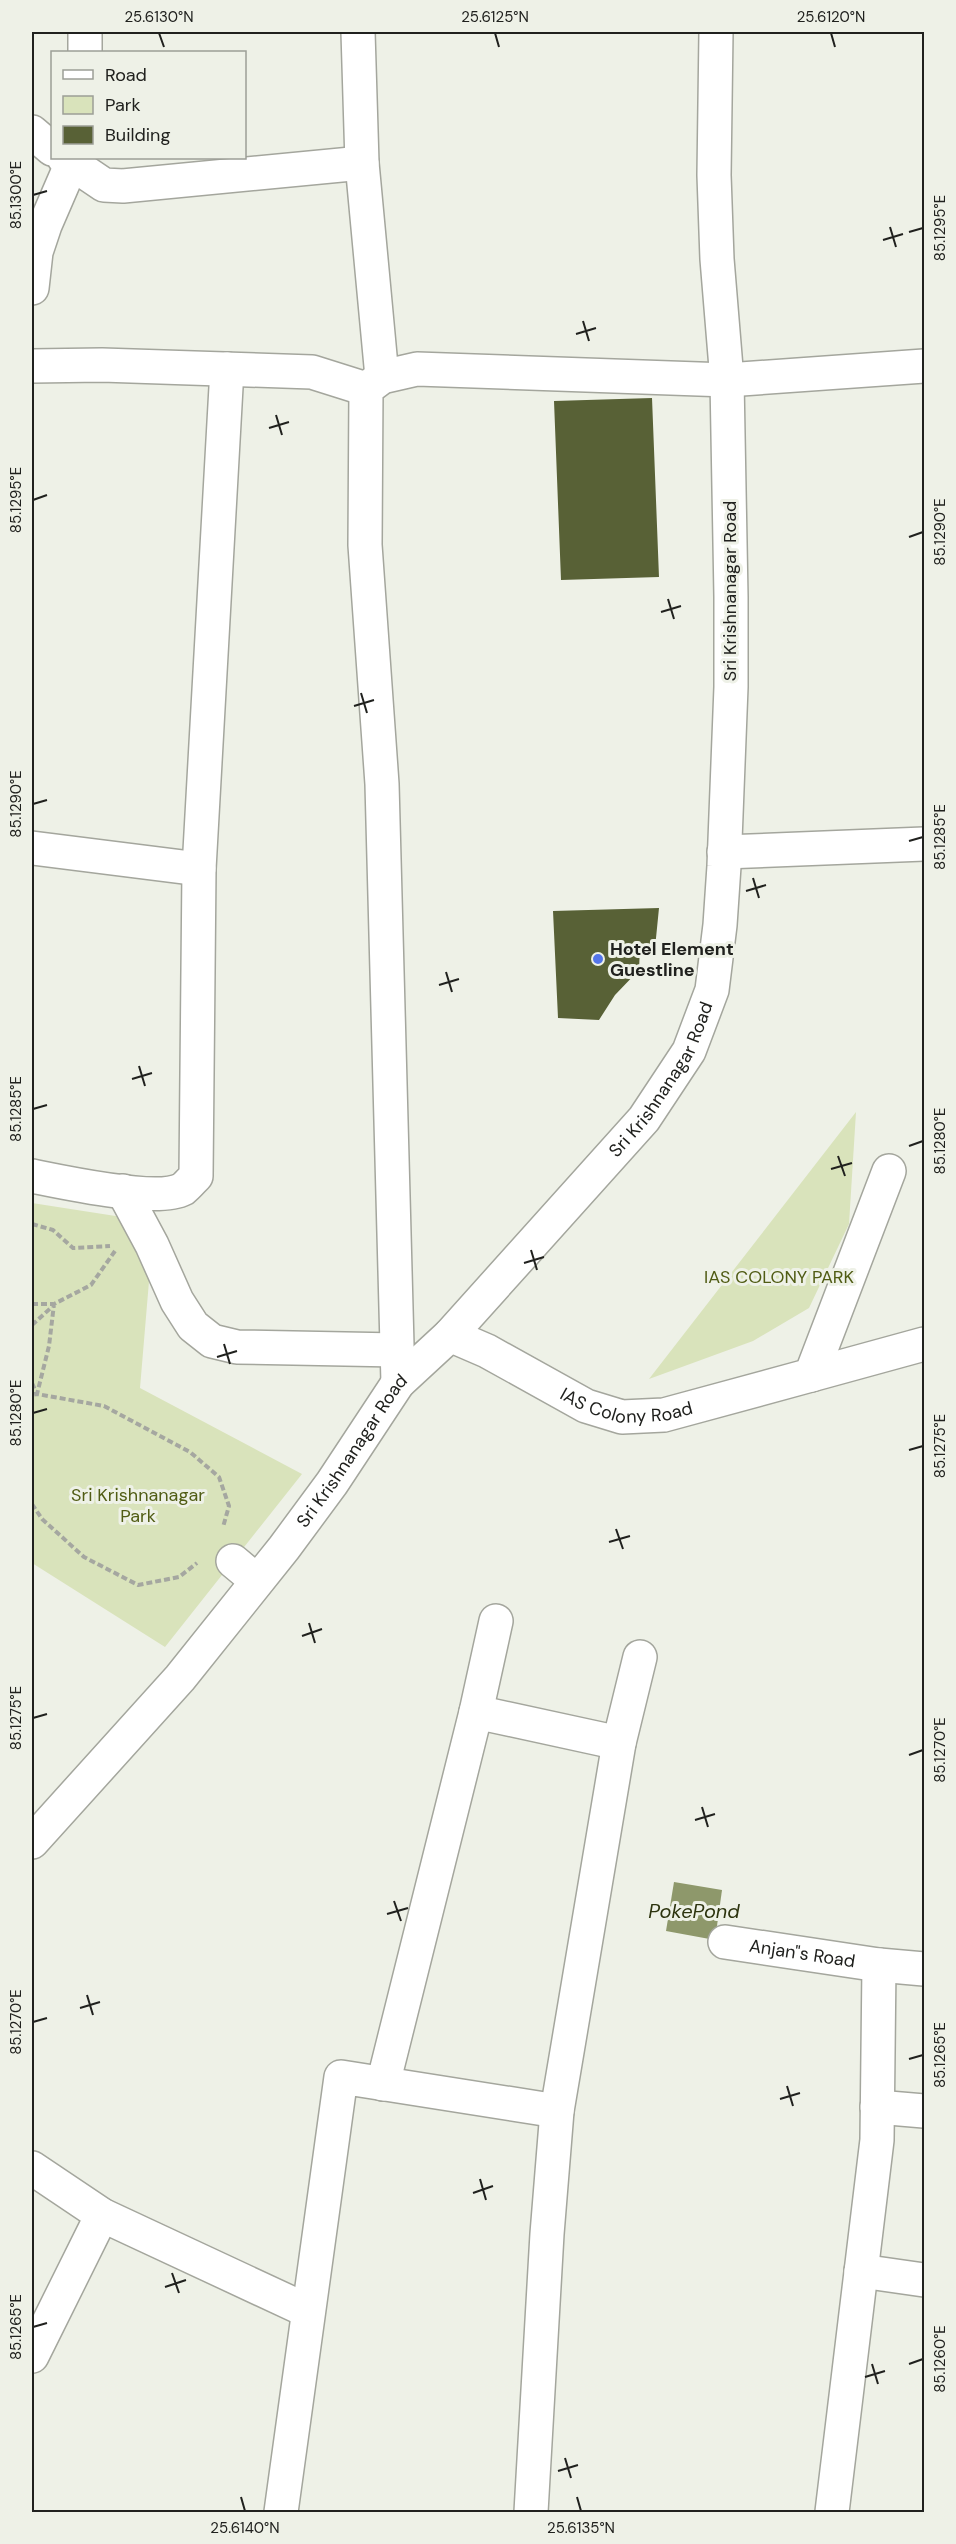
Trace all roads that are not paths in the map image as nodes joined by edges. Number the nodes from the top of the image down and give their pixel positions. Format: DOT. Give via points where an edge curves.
graph roads {
  1 [pos="85,32"];
  2 [pos="358,32"];
  3 [pos="716,32"];
  4 [pos="85,51"];
  5 [pos="32,132"];
  6 [pos="51,146"];
  7 [pos="65,159"];
  8 [pos="69,159"];
  9 [pos="362,163"];
  10 [pos="32,288"];
  11 [pos="32,366"];
  12 [pos="924,366"];
  13 [pos="227,369"];
  14 [pos="727,380"];
  15 [pos="374,383"];
  16 [pos="924,844"];
  17 [pos="32,848"];
  18 [pos="724,852"];
  19 [pos="199,869"];
  20 [pos="889,1171"];
  21 [pos="32,1176"];
  22 [pos="123,1191"];
  23 [pos="450,1335"];
  24 [pos="924,1344"];
  25 [pos="397,1350"];
  26 [pos="811,1375"];
  27 [pos="398,1383"];
  28 [pos="496,1621"];
  29 [pos="640,1657"];
  30 [pos="476,1712"];
  31 [pos="619,1743"];
  32 [pos="32,1842"];
  33 [pos="726,1942"];
  34 [pos="879,1965"];
  35 [pos="924,1969"];
  36 [pos="383,2084"];
  37 [pos="877,2107"];
  38 [pos="557,2111"];
  39 [pos="924,2111"];
  40 [pos="32,2168"];
  41 [pos="102,2215"];
  42 [pos="861,2271"];
  43 [pos="924,2280"];
  44 [pos="308,2311"];
  45 [pos="32,2355"];
  46 [pos="280,2512"];
  47 [pos="531,2512"];
  48 [pos="832,2512"];
  1 -- 4 [label="street"];
  2 -- 9 [label="street"];
  3 -- 14 [label="street, Sri Krishnanagar Road" via="714,175"];
  5 -- 6 [label="street"];
  7 -- 10 [label="street" via="36,252"];
  8 -- 9 [label="street" via="104,185 123,186"];
  9 -- 15 [label="street"];
  11 -- 13 [label="street"];
  12 -- 14 [label="street"];
  13 -- 15 [label="street" via="312,372"];
  13 -- 19 [label="street"];
  14 -- 15 [label="street" via="417,369"];
  14 -- 18 [label="street, Sri Krishnanagar Road" via="731,676"];
  15 -- 25 [label="street" via="365,545 381,784"];
  16 -- 18 [label="street"];
  17 -- 19 [label="street"];
  18 -- 23 [label="street, Sri Krishnanagar Road" via="712,990 689,1051 644,1119"];
  19 -- 22 [label="street" via="196,1176 182,1190 146,1194"];
  20 -- 26 [label="street"];
  21 -- 22 [label="street"];
  22 -- 25 [label="street" via="182,1310 193,1326 212,1341 237,1347"];
  23 -- 26 [label="street, IAS Colony Road" via="586,1406 622,1417 664,1415"];
  23 -- 27 [label="street, Sri Krishnanagar Road"];
  24 -- 26 [label="street, IAS Colony Road"];
  25 -- 27 [label="street"];
  27 -- 32 [label="street, Sri Krishnanagar Road" via="332,1483 237,1559 180,1678"];
  28 -- 30 [label="street"];
  29 -- 31 [label="street"];
  30 -- 31 [label="street"];
  30 -- 36 [label="street"];
  31 -- 38 [label="street"];
  33 -- 34 [label="street, Anjan\"s Road"];
  34 -- 35 [label="street, Anjan\"s Road"];
  34 -- 37 [label="street"];
  36 -- 38 [label="street"];
  36 -- 44 [label="street" via="341,2077"];
  37 -- 39 [label="street"];
  37 -- 42 [label="street"];
  38 -- 47 [label="street"];
  40 -- 41 [label="street"];
  41 -- 44 [label="street"];
  41 -- 45 [label="street"];
  42 -- 43 [label="street"];
  42 -- 48 [label="street"];
  44 -- 46 [label="street"];
}
